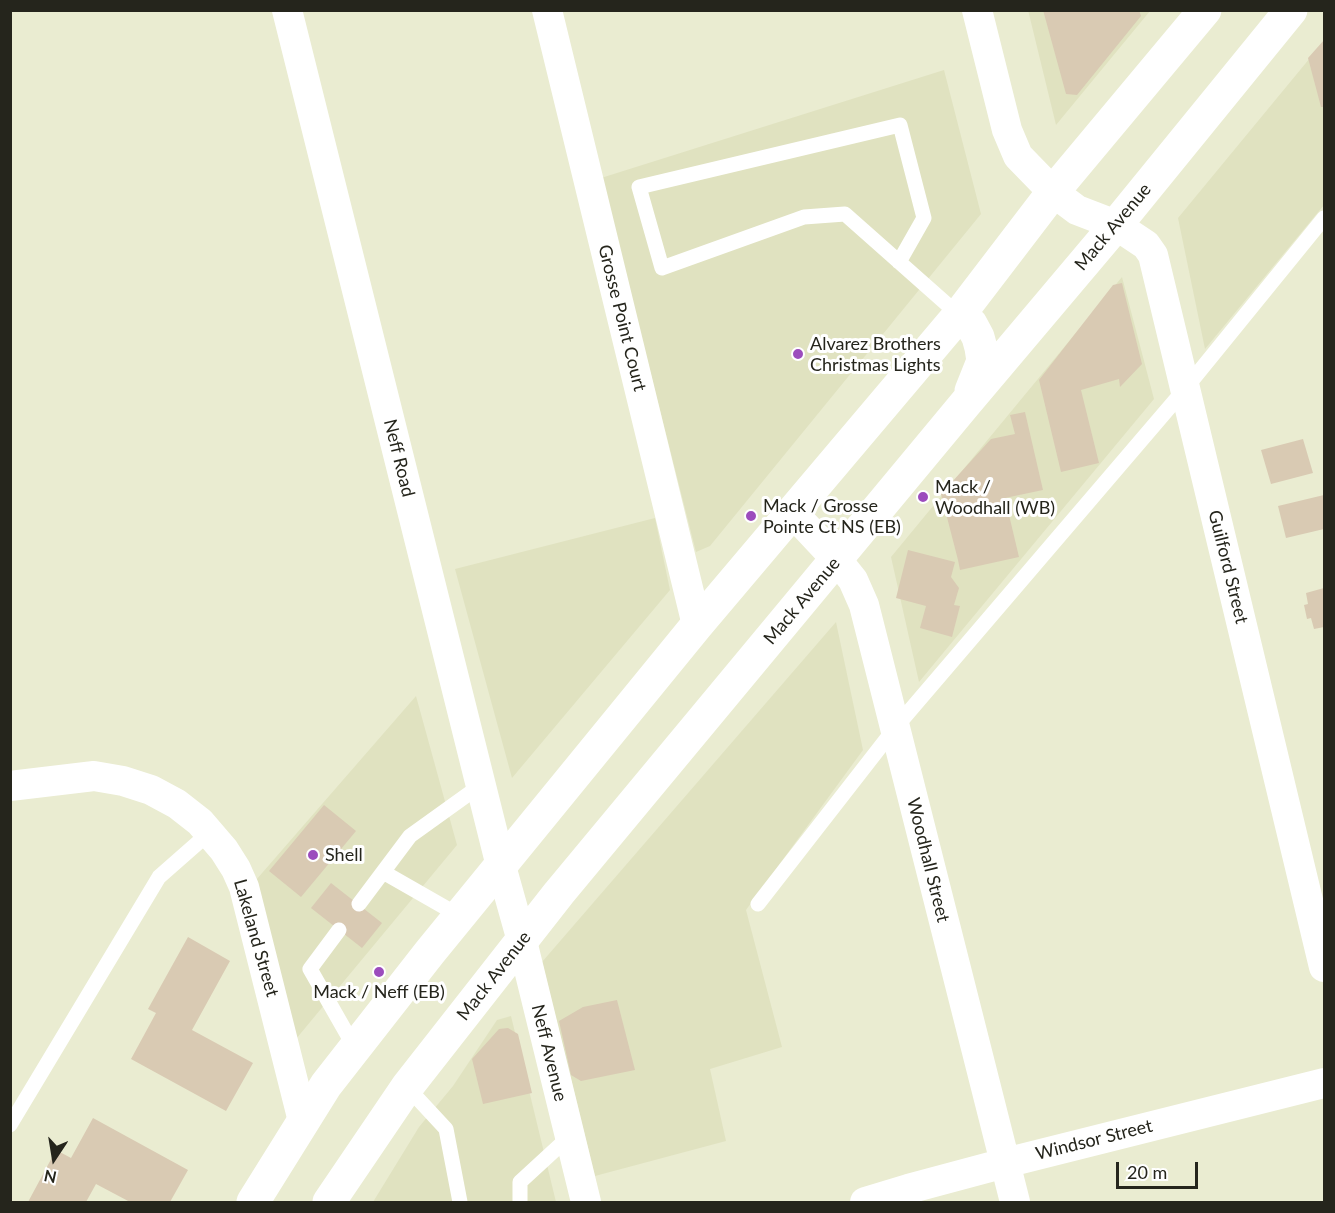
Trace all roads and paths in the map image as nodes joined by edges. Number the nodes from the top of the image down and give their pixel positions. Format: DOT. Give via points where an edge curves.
graph roads {
  1 [pos="287,10"];
  2 [pos="547,10"];
  3 [pos="978,10"];
  4 [pos="1205,10"];
  5 [pos="1291,10"];
  6 [pos="1065,201"];
  7 [pos="1324,218"];
  8 [pos="1116,225"];
  9 [pos="899,262"];
  10 [pos="959,315"];
  11 [pos="1185,389"];
  12 [pos="965,404"];
  13 [pos="802,522"];
  14 [pos="837,560"];
  15 [pos="697,625"];
  16 [pos="895,728"];
  17 [pos="481,785"];
  18 [pos="10,786"];
  19 [pos="209,833"];
  20 [pos="501,866"];
  21 [pos="383,872"];
  22 [pos="359,904"];
  23 [pos="512,904"];
  24 [pos="759,904"];
  25 [pos="460,916"];
  26 [pos="339,930"];
  27 [pos="522,941"];
  28 [pos="1324,967"];
  29 [pos="355,1048"];
  30 [pos="1324,1083"];
  31 [pos="407,1087"];
  32 [pos="303,1121"];
  33 [pos="10,1125"];
  34 [pos="570,1136"];
  35 [pos="1005,1163"];
  36 [pos="253,1203"];
  37 [pos="329,1203"];
  38 [pos="460,1203"];
  39 [pos="520,1203"];
  40 [pos="586,1203"];
  41 [pos="865,1203"];
  42 [pos="1015,1203"];
  1 -- 17 [label="street, Neff Road"];
  2 -- 15 [label="street, Grosse Point Court"];
  3 -- 6 [label="street" via="1007,130 1018,156"];
  4 -- 6 [label="main road"];
  5 -- 8 [label="main road, Mack Avenue"];
  6 -- 8 [label="street, Guilford Street"];
  6 -- 10 [label="main road"];
  7 -- 11 [label="lane"];
  8 -- 11 [label="street, Guilford Street" via="1154,255"];
  8 -- 12 [label="main road, Mack Avenue"];
  9 -- 9 [label="lane" via="844,214 804,217 662,268 639,187 900,125 924,218"];
  9 -- 10 [label="lane"];
  10 -- 12 [label="main road" via="971,324 982,355"];
  10 -- 13 [label="main road"];
  11 -- 16 [label="lane"];
  11 -- 28 [label="street, Guilford Street"];
  12 -- 14 [label="main road, Mack Avenue"];
  13 -- 14 [label="street, Woodhall Street"];
  13 -- 15 [label="main road"];
  14 -- 16 [label="street, Woodhall Street" via="853,580 864,605"];
  14 -- 27 [label="main road, Mack Avenue"];
  15 -- 20 [label="main road"];
  16 -- 24 [label="lane"];
  16 -- 35 [label="street, Woodhall Street"];
  17 -- 20 [label="street, Neff Road"];
  17 -- 21 [label="lane" via="410,836"];
  18 -- 19 [label="street, Lakeland Street" via="94,776 123,781 177,804"];
  19 -- 32 [label="street, Lakeland Street" via="224,850 244,887"];
  19 -- 33 [label="lane" via="159,877"];
  20 -- 23 [label="street, Neff Road"];
  20 -- 25 [label="main road"];
  21 -- 22 [label="lane"];
  21 -- 25 [label="lane"];
  23 -- 27 [label="street, Neff Avenue"];
  25 -- 29 [label="main road"];
  26 -- 29 [label="lane" via="310,969"];
  27 -- 31 [label="main road, Mack Avenue"];
  27 -- 34 [label="street, Neff Avenue"];
  29 -- 32 [label="main road"];
  30 -- 35 [label="street, Windsor Street"];
  31 -- 37 [label="main road, Mack Avenue"];
  31 -- 38 [label="lane" via="446,1129"];
  32 -- 36 [label="main road"];
  34 -- 39 [label="lane" via="520,1182"];
  34 -- 40 [label="street, Neff Avenue"];
  35 -- 41 [label="street, Windsor Street"];
  35 -- 42 [label="street, Woodhall Street"];
}
